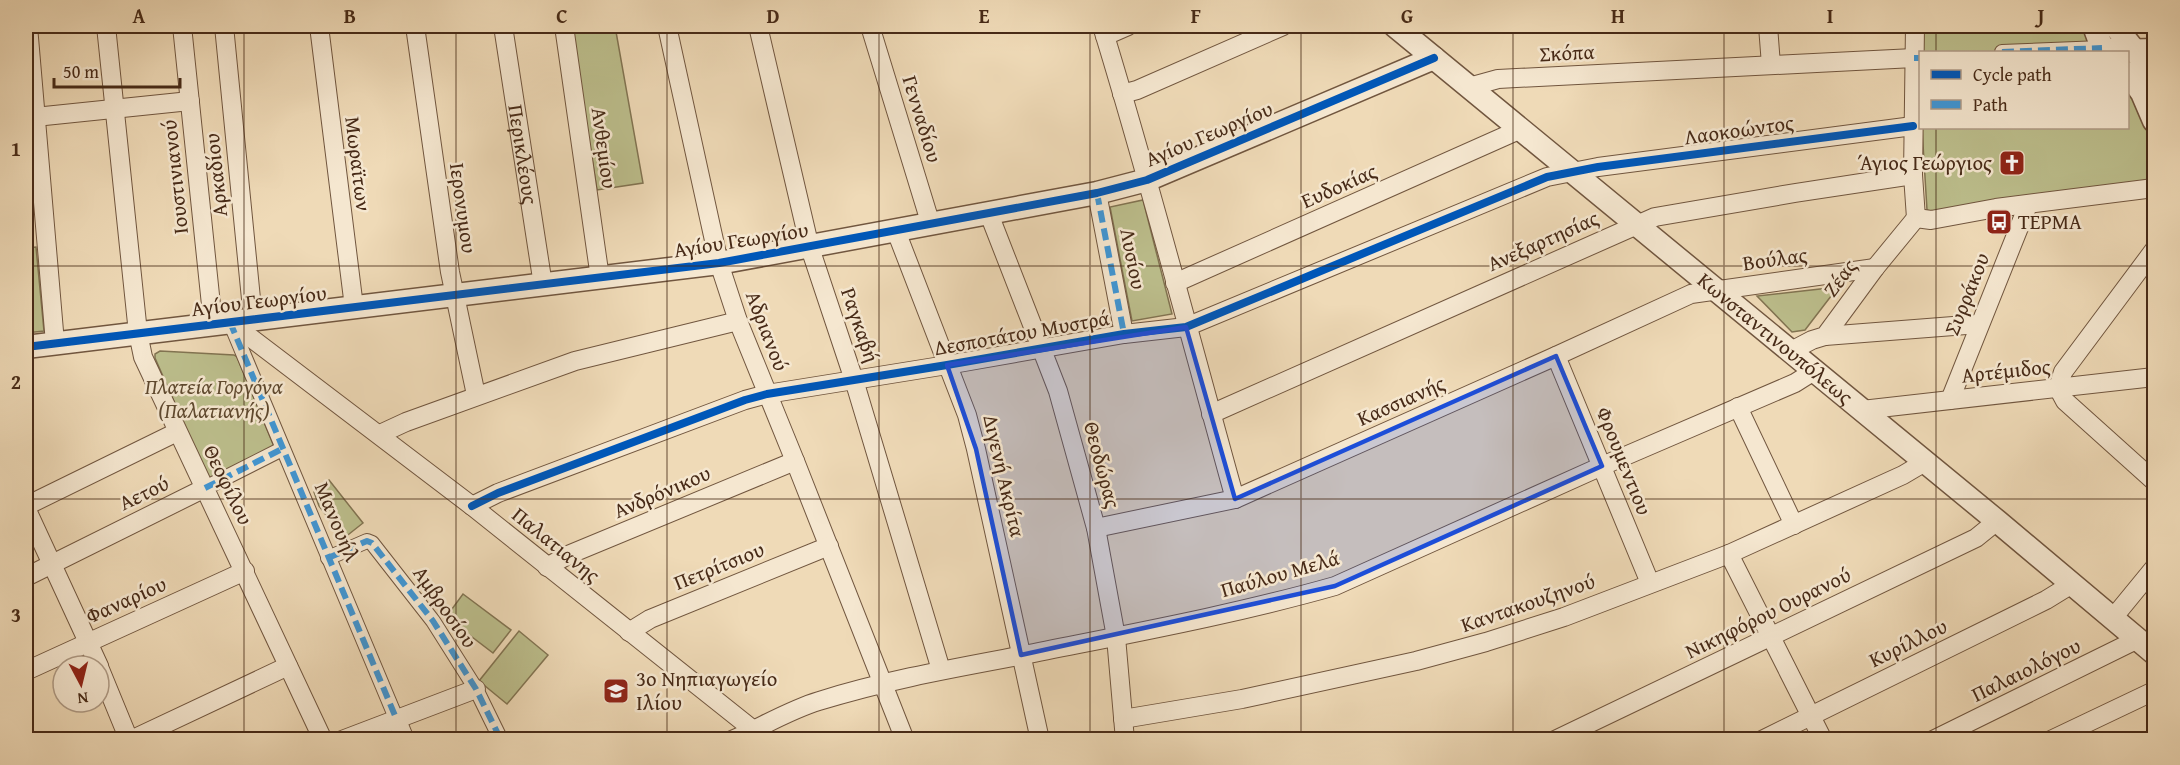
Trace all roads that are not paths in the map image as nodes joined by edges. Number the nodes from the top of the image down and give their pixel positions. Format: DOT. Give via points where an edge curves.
graph roads {
  1 [pos="28,26"];
  2 [pos="106,26"];
  3 [pos="182,26"];
  4 [pos="224,26"];
  5 [pos="319,26"];
  6 [pos="415,26"];
  7 [pos="503,26"];
  8 [pos="564,26"];
  9 [pos="667,26"];
  10 [pos="758,26"];
  11 [pos="870,26"];
  12 [pos="1128,26"];
  13 [pos="1283,26"];
  14 [pos="1395,26"];
  15 [pos="1768,26"];
  16 [pos="1915,26"];
  17 [pos="2094,26"];
  18 [pos="2115,26"];
  19 [pos="1103,31"];
  20 [pos="2104,50"];
  21 [pos="2053,51"];
  22 [pos="2144,51"];
  23 [pos="1434,58"];
  24 [pos="1917,58"];
  25 [pos="1771,65"];
  26 [pos="2129,76"];
  27 [pos="2154,81"];
  28 [pos="1469,87"];
  29 [pos="1122,94"];
  30 [pos="190,101"];
  31 [pos="116,109"];
  32 [pos="35,117"];
  33 [pos="2154,121"];
  34 [pos="1913,126"];
  35 [pos="1521,129"];
  36 [pos="1571,171"];
  37 [pos="1913,176"];
  38 [pos="1147,180"];
  39 [pos="2154,188"];
  40 [pos="1097,194"];
  41 [pos="2028,205"];
  42 [pos="988,214"];
  43 [pos="1917,218"];
  44 [pos="1636,224"];
  45 [pos="931,225"];
  46 [pos="896,231"];
  47 [pos="810,248"];
  48 [pos="2154,250"];
  49 [pos="719,264"];
  50 [pos="1875,268"];
  51 [pos="600,278"];
  52 [pos="1175,283"];
  53 [pos="543,285"];
  54 [pos="1716,289"];
  55 [pos="454,296"];
  56 [pos="354,307"];
  57 [pos="253,319"];
  58 [pos="738,321"];
  59 [pos="221,323"];
  60 [pos="1979,324"];
  61 [pos="1186,327"];
  62 [pos="138,333"];
  63 [pos="1124,334"];
  64 [pos="1825,336"];
  65 [pos="56,343"];
  66 [pos="26,347"];
  67 [pos="1041,347"];
  68 [pos="1791,351"];
  69 [pos="1556,356"];
  70 [pos="947,365"];
  71 [pos="1814,371"];
  72 [pos="2154,377"];
  73 [pos="854,380"];
  74 [pos="2058,388"];
  75 [pos="767,394"];
  76 [pos="476,395"];
  77 [pos="1950,400"];
  78 [pos="1738,407"];
  79 [pos="1862,410"];
  80 [pos="1211,414"];
  81 [pos="177,432"];
  82 [pos="380,434"];
  83 [pos="282,449"];
  84 [pos="795,461"];
  85 [pos="1925,462"];
  86 [pos="1602,465"];
  87 [pos="2154,481"];
  88 [pos="205,488"];
  89 [pos="1235,499"];
  90 [pos="472,506"];
  91 [pos="26,507"];
  92 [pos="1997,521"];
  93 [pos="1794,525"];
  94 [pos="1096,528"];
  95 [pos="829,546"];
  96 [pos="1729,554"];
  97 [pos="328,558"];
  98 [pos="52,564"];
  99 [pos="547,567"];
  100 [pos="2154,568"];
  101 [pos="245,571"];
  102 [pos="26,577"];
  103 [pos="1650,583"];
  104 [pos="2072,584"];
  105 [pos="2113,618"];
  106 [pos="629,632"];
  107 [pos="1116,637"];
  108 [pos="1771,637"];
  109 [pos="89,642"];
  110 [pos="2146,646"];
  111 [pos="94,654"];
  112 [pos="1021,655"];
  113 [pos="288,666"];
  114 [pos="941,670"];
  115 [pos="26,671"];
  116 [pos="882,682"];
  117 [pos="476,689"];
  118 [pos="2154,691"];
  119 [pos="111,695"];
  120 [pos="1811,716"];
  121 [pos="396,718"];
  122 [pos="1123,719"];
  123 [pos="760,735"];
  124 [pos="130,740"];
  125 [pos="323,740"];
  126 [pos="342,740"];
  127 [pos="405,740"];
  128 [pos="501,740"];
  129 [pos="732,740"];
  130 [pos="905,740"];
  131 [pos="1040,740"];
  132 [pos="1125,740"];
  133 [pos="1555,740"];
  134 [pos="1762,740"];
  135 [pos="1823,740"];
  136 [pos="1933,740"];
  137 [pos="2051,740"];
  1 -- 32 [label="street"];
  2 -- 31 [label="street, Θεοφίλου"];
  3 -- 30 [label="street, Ιουστινιανού"];
  4 -- 57 [label="street, Αρκαδίου"];
  5 -- 56 [label="street, Μωραϊτων"];
  6 -- 55 [label="street, Ιερονυμου"];
  7 -- 53 [label="street, Περικλέους"];
  8 -- 51 [label="street, Ανθεμίου"];
  9 -- 49 [label="street, Αδριανού"];
  10 -- 47 [label="street, Ραγκαβή"];
  11 -- 45 [label="street, Γενναδίου"];
  12 -- 19 [label="street"];
  13 -- 29 [label="street"];
  14 -- 23 [label="street, Κωνσταντινουπόλεως"];
  15 -- 25 [label="street"];
  16 -- 24 [label="street"];
  17 -- 20 [label="street"];
  18 -- 22 [label="street"];
  19 -- 29 [label="street"];
  20 -- 21 [label="street"];
  20 -- 22 [label="street"];
  22 -- 27 [label="street"];
  23 -- 28 [label="street, Κωνσταντινουπόλεως"];
  23 -- 38 [label="street, Αγίου Γεωργίου"];
  24 -- 25 [label="street, Σκόπα"];
  24 -- 34 [label="street"];
  25 -- 28 [label="street, Σκόπα" via="1498,79"];
  26 -- 33 [label="street" via="2142,93"];
  28 -- 35 [label="street, Κωνσταντινουπόλεως"];
  29 -- 38 [label="street"];
  30 -- 31 [label="street"];
  30 -- 59 [label="street, Ιουστινιανού"];
  31 -- 32 [label="street"];
  31 -- 62 [label="street, Θεοφίλου"];
  32 -- 65 [label="street"];
  34 -- 36 [label="street, Λαοκοώντος"];
  34 -- 37 [label="street"];
  35 -- 36 [label="street, Κωνσταντινουπόλεως"];
  35 -- 52 [label="street, Ευδοκίας"];
  36 -- 44 [label="street, Κωνσταντινουπόλεως"];
  36 -- 61 [label="street, Δεσποτάτου Μυστρά" via="1547,177"];
  37 -- 43 [label="street"];
  37 -- 44 [label="street, Ανεξαρτησίας" via="1655,217"];
  38 -- 40 [label="street, Αγίου Γεωργίου"];
  38 -- 52 [label="street"];
  39 -- 41 [label="street"];
  40 -- 42 [label="street, Αγίου Γεωργίου"];
  40 -- 63 [label="street, Λυσίου"];
  41 -- 43 [label="street" via="1931,220"];
  41 -- 60 [label="street, Συρράκου"];
  42 -- 45 [label="street, Αγίου Γεωργίου"];
  42 -- 67 [label="street, Θεοδώρας"];
  43 -- 50 [label="street, Ζέας"];
  44 -- 54 [label="street, Κωνσταντινουπόλεως"];
  44 -- 80 [label="street, Ανεξαρτησίας"];
  45 -- 46 [label="street, Αγίου Γεωργίου"];
  46 -- 47 [label="street, Αγίου Γεωργίου"];
  46 -- 70 [label="street, Διγενή Ακρίτα"];
  47 -- 49 [label="street, Αγίου Γεωργίου"];
  47 -- 73 [label="street, Ραγκαβή"];
  48 -- 74 [label="street" via="2063,372"];
  49 -- 51 [label="street, Αγίου Γεωργίου"];
  49 -- 58 [label="street, Αδριανού"];
  50 -- 54 [label="street, Βούλας"];
  50 -- 64 [label="street, Ζέας"];
  51 -- 53 [label="street, Αγίου Γεωργίου"];
  52 -- 61 [label="street"];
  53 -- 55 [label="street, Αγίου Γεωργίου"];
  54 -- 68 [label="street, Κωνσταντινουπόλεως"];
  54 -- 69 [label="street, Κασσιανής" via="1691,294"];
  55 -- 56 [label="street, Αγίου Γεωργίου"];
  55 -- 76 [label="street, Ιερονυμου"];
  56 -- 57 [label="street, Αγίου Γεωργίου"];
  57 -- 59 [label="street, Αγίου Γεωργίου"];
  58 -- 75 [label="street, Αδριανού"];
  58 -- 76 [label="street" via="575,361"];
  59 -- 62 [label="street, Αγίου Γεωργίου"];
  59 -- 82 [label="street, Παλατιανης"];
  59 -- 83 [label="street, Μανουήλ"];
  60 -- 64 [label="street"];
  60 -- 77 [label="street, Συρράκου"];
  61 -- 63 [label="street, Δεσποτάτου Μυστρά"];
  61 -- 80 [label="street"];
  62 -- 65 [label="street, Αγίου Γεωργίου"];
  62 -- 81 [label="street, Θεοφίλου" via="143,357"];
  63 -- 67 [label="street, Δεσποτάτου Μυστρά"];
  64 -- 68 [label="street"];
  65 -- 66 [label="street, Αγίου Γεωργίου"];
  67 -- 70 [label="street, Δεσποτάτου Μυστρά"];
  67 -- 94 [label="street, Θεοδώρας" via="1058,391"];
  68 -- 71 [label="street, Κωνσταντινουπόλεως"];
  69 -- 86 [label="street, Φρουμεντιου"];
  69 -- 89 [label="street, Κασσιανής"];
  70 -- 73 [label="street, Δεσποτάτου Μυστρά"];
  70 -- 112 [label="street, Διγενή Ακρίτα" via="976,449"];
  71 -- 78 [label="street, Παύλου Μελά"];
  71 -- 79 [label="street, Κωνσταντινουπόλεως"];
  72 -- 74 [label="street, Αρτέμιδος"];
  73 -- 75 [label="street, Δεσποτάτου Μυστρά"];
  73 -- 114 [label="street, Ραγκαβή"];
  74 -- 77 [label="street, Αρτέμιδος"];
  74 -- 87 [label="street" via="2065,401"];
  75 -- 84 [label="street, Αδριανού"];
  75 -- 90 [label="street, Δεσποτάτου Μυστρά"];
  76 -- 82 [label="street"];
  77 -- 79 [label="street, Αρτέμιδος"];
  78 -- 86 [label="street, Παύλου Μελά"];
  78 -- 93 [label="street"];
  79 -- 85 [label="street, Κωνσταντινουπόλεως"];
  80 -- 89 [label="street"];
  81 -- 88 [label="street, Θεοφίλου"];
  81 -- 91 [label="street"];
  82 -- 90 [label="street, Παλατιανης"];
  83 -- 88 [label="street, Αετού"];
  83 -- 97 [label="street, Μανουήλ"];
  84 -- 95 [label="street, Αδριανού"];
  84 -- 99 [label="street, Ανδρόνικου"];
  85 -- 92 [label="street, Κωνσταντινουπόλεως"];
  85 -- 93 [label="street, Καντακουζηνού"];
  86 -- 103 [label="street, Φρουμεντιου"];
  86 -- 107 [label="street, Παύλου Μελά" via="1335,585"];
  88 -- 98 [label="street, Αετού"];
  88 -- 101 [label="street, Θεοφίλου"];
  89 -- 94 [label="street, Κασσιανής"];
  90 -- 99 [label="street, Παλατιανης"];
  91 -- 98 [label="street"];
  92 -- 104 [label="street, Κωνσταντινουπόλεως"];
  92 -- 108 [label="street, Νικηφόρου Ουρανού" via="1976,538"];
  93 -- 96 [label="street, Καντακουζηνού"];
  94 -- 107 [label="street, Θεοδώρας"];
  95 -- 106 [label="street, Πετρίτσιου" via="650,619"];
  95 -- 116 [label="street, Αδριανού"];
  96 -- 103 [label="street, Καντακουζηνού"];
  96 -- 108 [label="street"];
  97 -- 117 [label="street, Αμβροσίου" via="360,543 372,543 428,613"];
  97 -- 121 [label="street, Μανουήλ"];
  98 -- 102 [label="street, Αετού"];
  98 -- 109 [label="street"];
  99 -- 106 [label="street, Παλατιανης"];
  100 -- 105 [label="street"];
  101 -- 109 [label="street, Φαναρίου"];
  101 -- 113 [label="street, Θεοφίλου"];
  103 -- 122 [label="street, Καντακουζηνού" via="1553,620 1416,661 1242,699"];
  104 -- 105 [label="street, Κωνσταντινουπόλεως"];
  104 -- 120 [label="street, Κυρίλλου"];
  105 -- 110 [label="street, Κωνσταντινουπόλεως"];
  106 -- 123 [label="street, Παλατιανης"];
  107 -- 112 [label="street, Παύλου Μελά"];
  107 -- 122 [label="street, Θεοδώρας"];
  108 -- 120 [label="street"];
  108 -- 133 [label="street, Νικηφόρου Ουρανού"];
  109 -- 111 [label="street"];
  109 -- 115 [label="street, Φαναρίου"];
  110 -- 136 [label="street, Παλαιολόγου"];
  112 -- 114 [label="street, Παύλου Μελά"];
  112 -- 131 [label="street, Διγενή Ακρίτα"];
  113 -- 124 [label="street"];
  113 -- 125 [label="street, Θεοφίλου"];
  114 -- 116 [label="street, Παύλου Μελά"];
  116 -- 123 [label="street, Παύλου Μελά" via="780,716"];
  116 -- 130 [label="street, Αδριανού"];
  117 -- 121 [label="street"];
  117 -- 128 [label="street, Αμβροσίου"];
  118 -- 137 [label="street"];
  119 -- 124 [label="street"];
  120 -- 134 [label="street, Κυρίλλου"];
  120 -- 135 [label="street"];
  121 -- 126 [label="street"];
  121 -- 127 [label="street, Μανουήλ"];
  122 -- 132 [label="street, Θεοδώρας"];
  123 -- 129 [label="street, Παύλου Μελά"];
}
